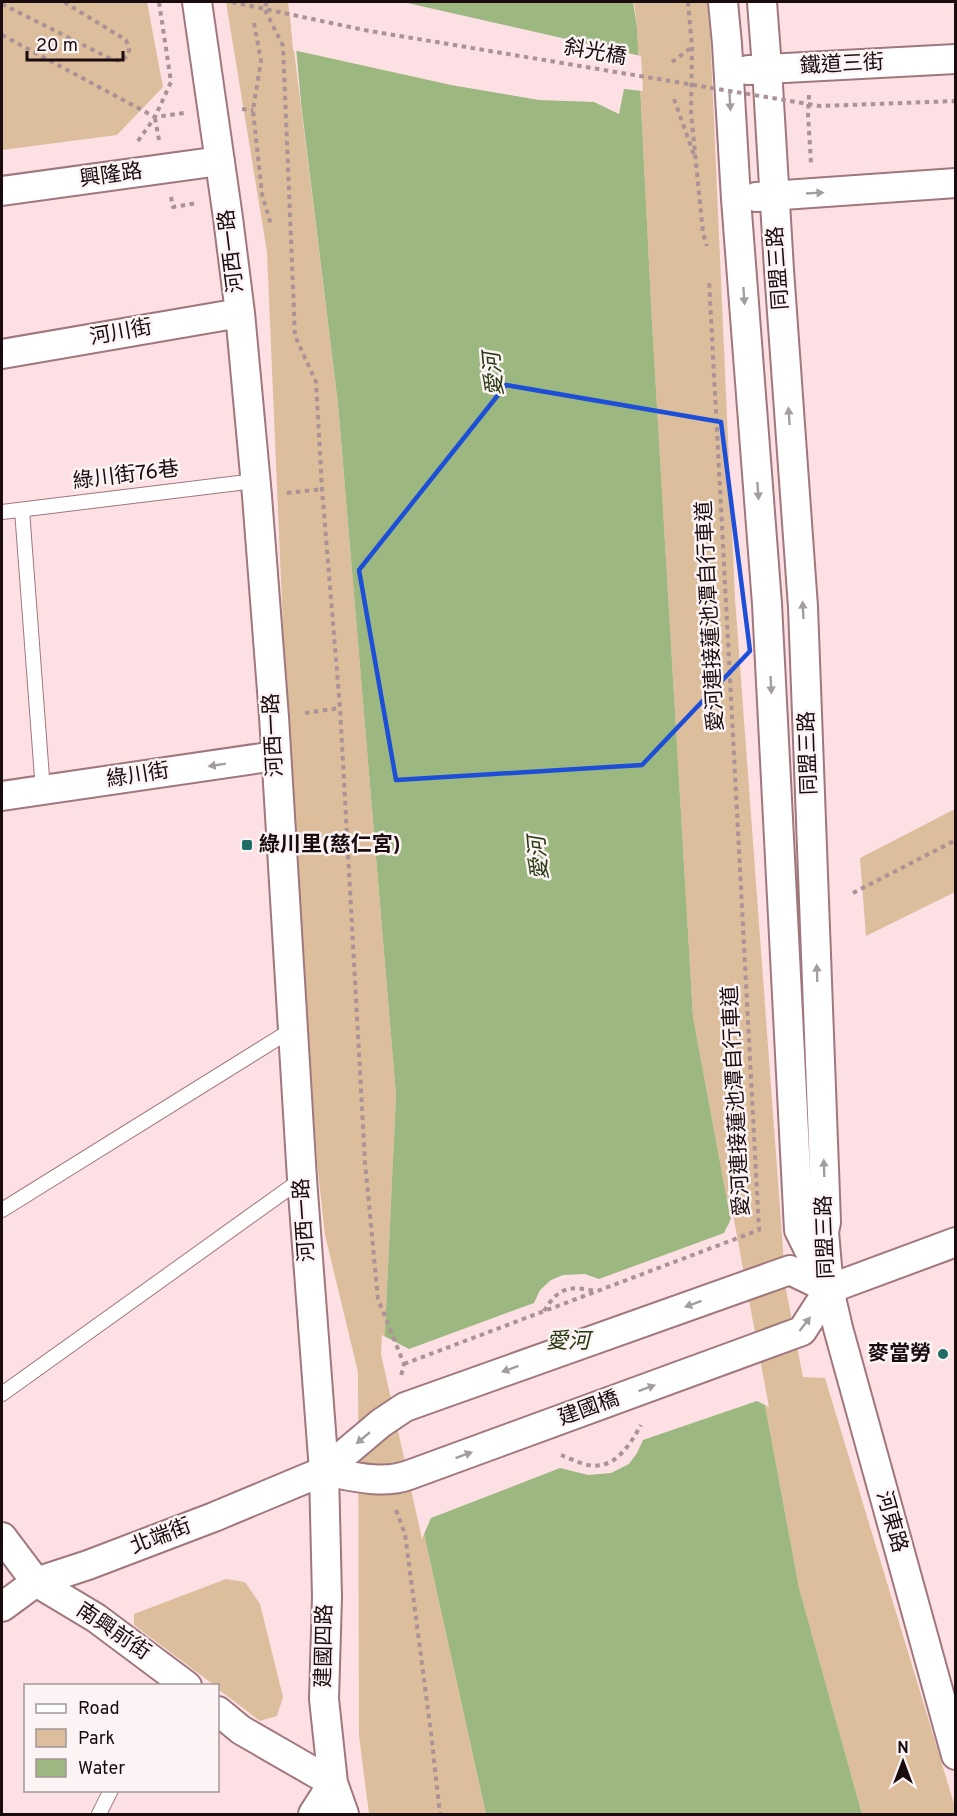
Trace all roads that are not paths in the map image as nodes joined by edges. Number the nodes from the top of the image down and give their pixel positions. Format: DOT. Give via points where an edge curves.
graph roads {
  1 [pos="197,2"];
  2 [pos="723,2"];
  3 [pos="762,2"];
  4 [pos="956,59"];
  5 [pos="767,68"];
  6 [pos="728,72"];
  7 [pos="220,161"];
  8 [pos="956,183"];
  9 [pos="2,191"];
  10 [pos="774,195"];
  11 [pos="736,199"];
  12 [pos="240,313"];
  13 [pos="2,354"];
  14 [pos="255,481"];
  15 [pos="22,510"];
  16 [pos="2,512"];
  17 [pos="275,756"];
  18 [pos="43,791"];
  19 [pos="2,796"];
  20 [pos="292,1029"];
  21 [pos="302,1179"];
  22 [pos="2,1210"];
  23 [pos="956,1242"];
  24 [pos="829,1289"];
  25 [pos="2,1394"];
  26 [pos="324,1471"];
  27 [pos="2,1537"];
  28 [pos="36,1582"];
  29 [pos="2,1607"];
  30 [pos="174,1681"];
  31 [pos="219,1712"];
  32 [pos="956,1755"];
  33 [pos="333,1783"];
  34 [pos="110,1792"];
  35 [pos="99,1815"];
  36 [pos="313,1815"];
  37 [pos="344,1815"];
  1 -- 7 [label="street, 河西一路"];
  2 -- 6 [label="street, 同盟三路"];
  3 -- 5 [label="street, 同盟三路"];
  4 -- 5 [label="street, 鐵道三街"];
  5 -- 6 [label="street, 鐵道三街"];
  5 -- 10 [label="street, 同盟三路"];
  6 -- 11 [label="street, 同盟三路, one-way"];
  7 -- 9 [label="street, 興隆路"];
  7 -- 12 [label="street, 河西一路"];
  10 -- 8 [label="street, one-way"];
  10 -- 11 [label="street"];
  24 -- 10 [label="street, 同盟三路, one-way" via="803,607"];
  11 -- 24 [label="street, 同盟三路, one-way" via="767,604 798,1230"];
  12 -- 13 [label="street, 河川街"];
  12 -- 14 [label="street, 河西一路"];
  14 -- 15 [label="lane, 綠川街76巷"];
  14 -- 17 [label="street, 河西一路"];
  15 -- 16 [label="lane, 綠川街76巷"];
  15 -- 18 [label="lane"];
  17 -- 18 [label="street, 綠川街, one-way"];
  17 -- 20 [label="street, 河西一路"];
  18 -- 19 [label="street, 綠川街"];
  20 -- 21 [label="street, 河西一路"];
  20 -- 22 [label="lane"];
  21 -- 25 [label="lane"];
  21 -- 26 [label="street, 河西一路"];
  23 -- 24 [label="street"];
  26 -- 24 [label="street, 建國橋, one-way" via="362,1478 400,1477 802,1331"];
  24 -- 26 [label="street, 北端街, one-way" via="790,1270 748,1284 398,1411"];
  24 -- 32 [label="street, 河東路"];
  26 -- 28 [label="street, 北端街" via="214,1517"];
  26 -- 33 [label="street, 建國四路" via="324,1699"];
  27 -- 28 [label="street"];
  28 -- 29 [label="street, 北端街"];
  28 -- 30 [label="street, 南興前街" via="96,1618"];
  31 -- 33 [label="street" via="241,1730"];
  33 -- 36 [label="street"];
  33 -- 37 [label="street, 建國四路"];
  34 -- 35 [label="lane"];
}
